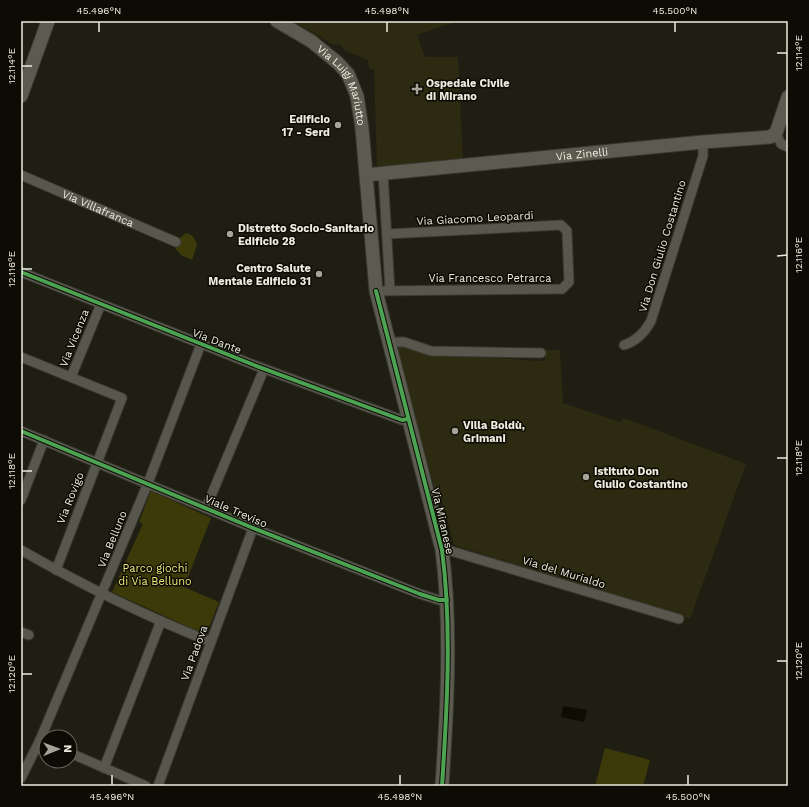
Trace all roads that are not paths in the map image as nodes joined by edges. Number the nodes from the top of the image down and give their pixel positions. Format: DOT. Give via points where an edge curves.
graph roads {
  1 [pos="48,21"];
  2 [pos="277,21"];
  3 [pos="21,96"];
  4 [pos="788,97"];
  5 [pos="776,133"];
  6 [pos="703,142"];
  7 [pos="788,148"];
  8 [pos="383,173"];
  9 [pos="21,175"];
  10 [pos="366,175"];
  11 [pos="564,227"];
  12 [pos="386,234"];
  13 [pos="176,242"];
  14 [pos="21,272"];
  15 [pos="390,290"];
  16 [pos="376,291"];
  17 [pos="101,304"];
  18 [pos="388,342"];
  19 [pos="201,344"];
  20 [pos="624,345"];
  21 [pos="541,353"];
  22 [pos="21,357"];
  23 [pos="264,369"];
  24 [pos="71,377"];
  25 [pos="408,418"];
  26 [pos="21,431"];
  27 [pos="44,440"];
  28 [pos="97,462"];
  29 [pos="148,483"];
  30 [pos="21,500"];
  31 [pos="206,508"];
  32 [pos="253,528"];
  33 [pos="21,550"];
  34 [pos="442,550"];
  35 [pos="56,570"];
  36 [pos="102,593"];
  37 [pos="447,600"];
  38 [pos="679,619"];
  39 [pos="161,621"];
  40 [pos="211,642"];
  41 [pos="48,729"];
  42 [pos="38,749"];
  43 [pos="78,757"];
  44 [pos="104,768"];
  45 [pos="21,778"];
  46 [pos="146,786"];
  47 [pos="158,786"];
  48 [pos="442,786"];
  1 -- 3 [label="main road"];
  2 -- 10 [label="main road, Via Luigi Mariutto" via="324,50 348,74 357,96"];
  4 -- 5 [label="main road"];
  5 -- 6 [label="main road, Via Zinelli" via="770,137"];
  5 -- 7 [label="street" via="781,144"];
  6 -- 8 [label="main road, Via Zinelli"];
  6 -- 20 [label="street, Via Don Giulio Costantino" via="703,156 651,321 634,341"];
  8 -- 10 [label="main road, Via Zinelli"];
  8 -- 12 [label="street"];
  9 -- 13 [label="street, Via Villafranca"];
  10 -- 16 [label="main road, Via Miranese"];
  11 -- 12 [label="street, Via Giacomo Leopardi" via="560,225"];
  11 -- 15 [label="street, Via Francesco Petrarca" via="567,231 569,282 562,289"];
  12 -- 15 [label="street"];
  14 -- 17 [label="street, Via Dante"];
  15 -- 16 [label="street, Via Francesco Petrarca"];
  16 -- 18 [label="main road, Via Miranese"];
  17 -- 19 [label="street, Via Dante"];
  17 -- 24 [label="street, Via Vicenza"];
  18 -- 21 [label="street" via="404,342 431,351"];
  18 -- 25 [label="main road, Via Miranese"];
  19 -- 23 [label="street, Via Dante"];
  19 -- 29 [label="street, Via Belluno"];
  22 -- 24 [label="street, Via Vicenza"];
  23 -- 25 [label="street, Via Dante" via="402,420"];
  23 -- 31 [label="street"];
  24 -- 28 [label="street, Via Rovigo" via="122,398"];
  25 -- 34 [label="main road, Via Miranese"];
  26 -- 27 [label="street, Viale Treviso"];
  27 -- 28 [label="street, Viale Treviso"];
  27 -- 30 [label="street"];
  28 -- 29 [label="street, Viale Treviso"];
  28 -- 35 [label="street, Via Rovigo"];
  29 -- 31 [label="street, Viale Treviso"];
  29 -- 36 [label="street, Via Belluno"];
  31 -- 32 [label="street, Viale Treviso"];
  32 -- 37 [label="street, Viale Treviso" via="420,594"];
  32 -- 40 [label="street, Via Padova"];
  33 -- 35 [label="street"];
  34 -- 37 [label="main road, Via Miranese"];
  34 -- 38 [label="street, Via del Murialdo"];
  35 -- 36 [label="street"];
  36 -- 39 [label="street"];
  36 -- 41 [label="street, Via Belluno"];
  37 -- 48 [label="main road, Via Miranese"];
  39 -- 40 [label="street"];
  39 -- 44 [label="street"];
  40 -- 47 [label="street, Via Padova"];
  42 -- 45 [label="street, Via Belluno"];
  43 -- 44 [label="street"];
  44 -- 46 [label="street"];
}
